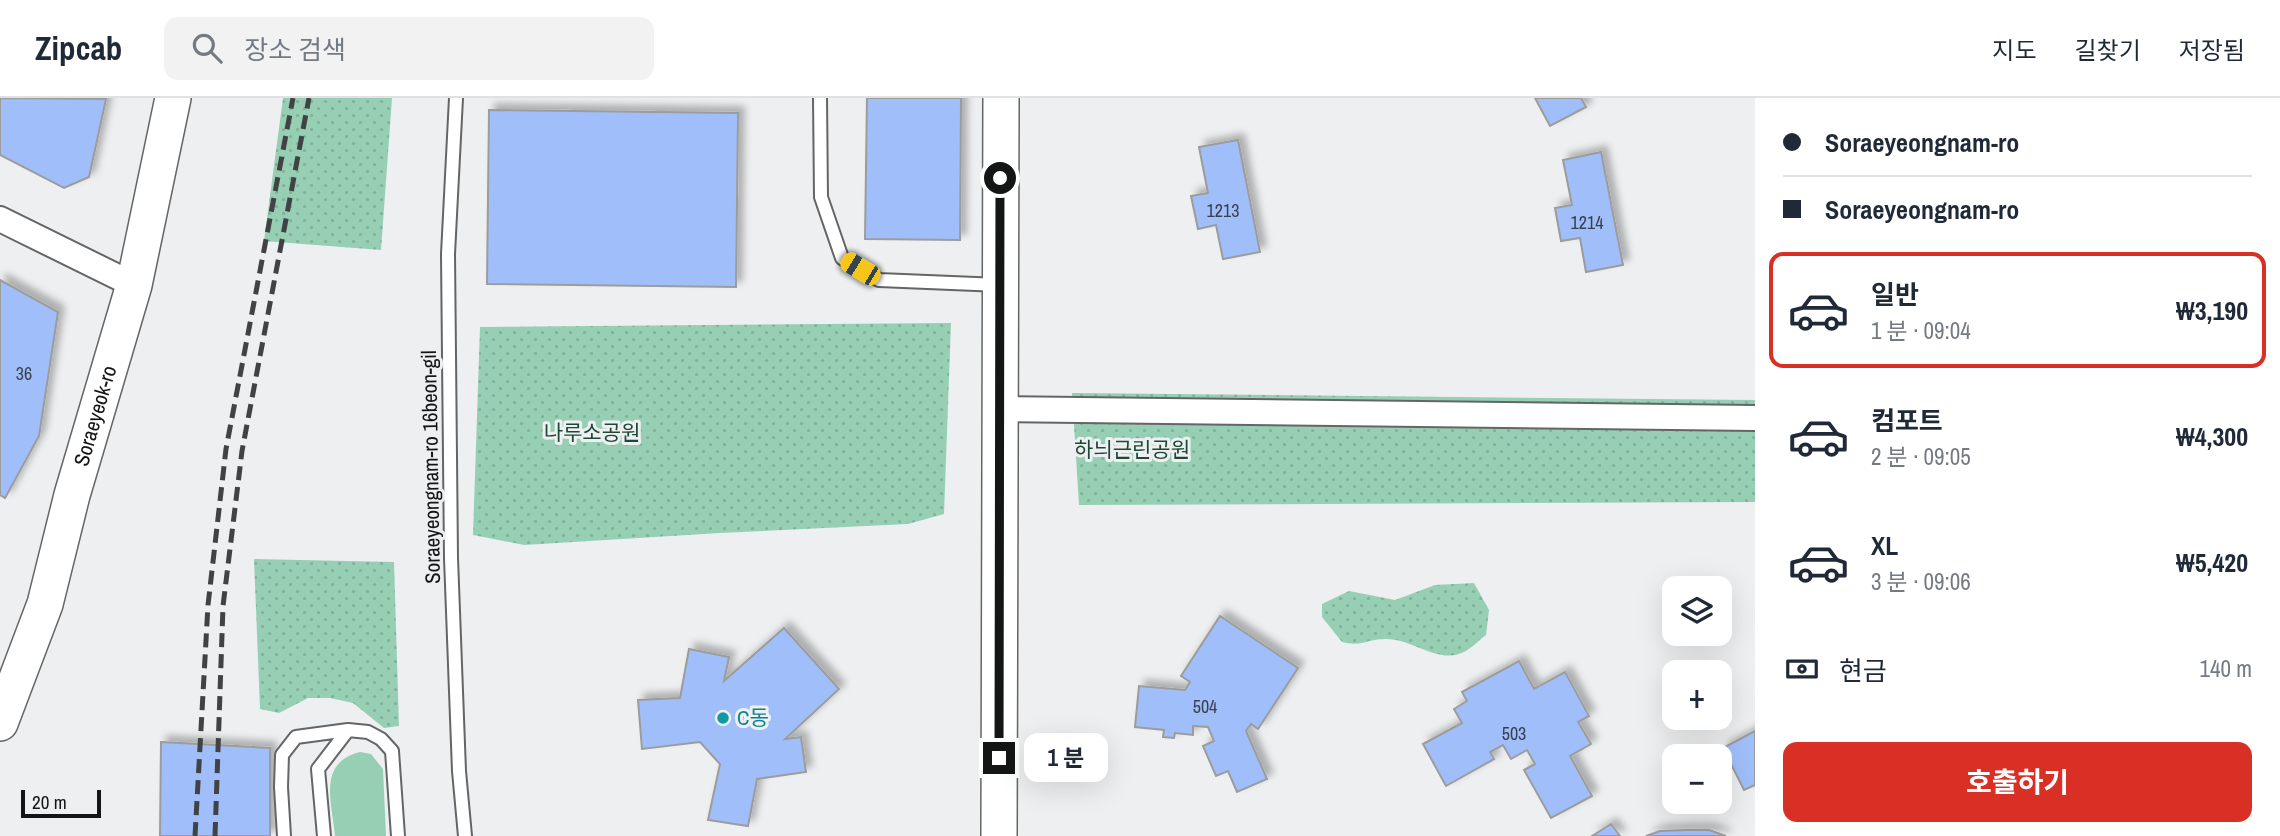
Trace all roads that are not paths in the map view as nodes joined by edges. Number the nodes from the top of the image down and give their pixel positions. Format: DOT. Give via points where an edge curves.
graph roads {
  1 [pos="456,98"];
  2 [pos="820,98"];
  3 [pos="1001,98"];
  4 [pos="169,100"];
  5 [pos="0,219"];
  6 [pos="134,285"];
  7 [pos="1000,285"];
  8 [pos="1000,409"];
  9 [pos="1755,418"];
  10 [pos="0,723"];
  11 [pos="348,730"];
  12 [pos="284,836"];
  13 [pos="324,836"];
  14 [pos="398,836"];
  15 [pos="465,836"];
  16 [pos="999,836"];
  1 -- 15 [label="lane, Soraeyeongnam-ro 16beon-gil" via="448,254 451,503"];
  2 -- 7 [label="lane" via="821,197 842,258 879,280"];
  3 -- 7 [label="street"];
  4 -- 6 [label="street, Soraeyeok-ro"];
  5 -- 6 [label="street"];
  6 -- 10 [label="street, Soraeyeok-ro" via="44,604"];
  7 -- 8 [label="street"];
  8 -- 9 [label="street"];
  8 -- 16 [label="street"];
  11 -- 12 [label="lane" via="296,737 282,755"];
  11 -- 13 [label="lane" via="318,769"];
  11 -- 14 [label="lane" via="381,738 392,751"];
}
